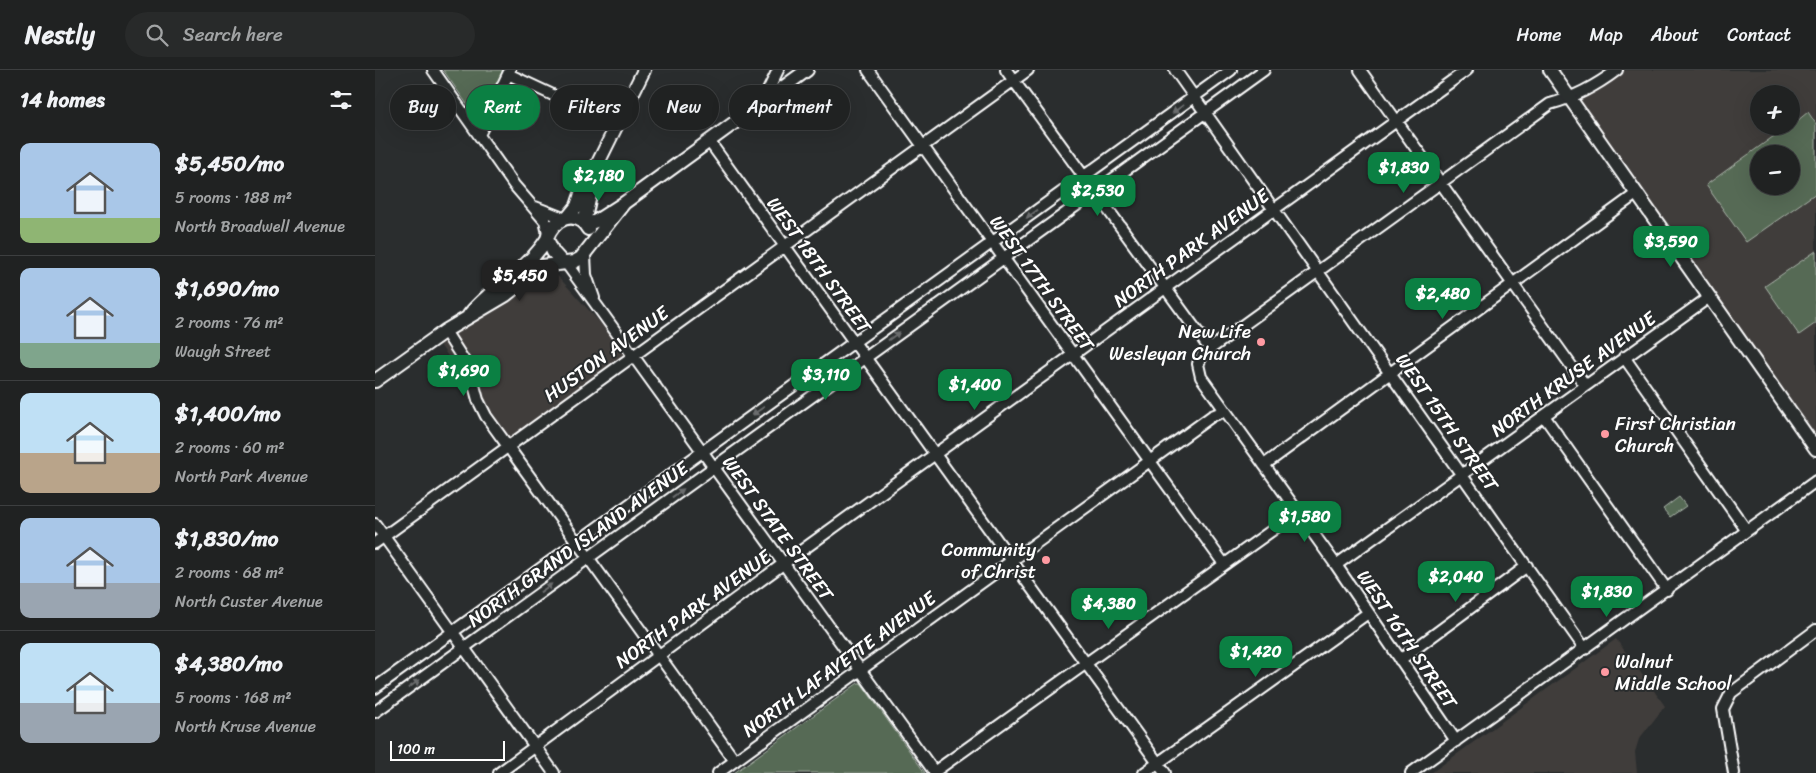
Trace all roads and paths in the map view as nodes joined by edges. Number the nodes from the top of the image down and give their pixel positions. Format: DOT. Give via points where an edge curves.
graph roads {
  1 [pos="433,70"];
  2 [pos="644,70"];
  3 [pos="778,70"];
  4 [pos="868,70"];
  5 [pos="1006,70"];
  6 [pos="1028,70"];
  7 [pos="1175,70"];
  8 [pos="1231,70"];
  9 [pos="1264,70"];
  10 [pos="1360,70"];
  11 [pos="1467,70"];
  12 [pos="1549,70"];
  13 [pos="1617,70"];
  14 [pos="805,71"];
  15 [pos="509,72"];
  16 [pos="1014,80"];
  17 [pos="637,85"];
  18 [pos="771,85"];
  19 [pos="786,85"];
  20 [pos="550,92"];
  21 [pos="1194,97"];
  22 [pos="1569,98"];
  23 [pos="1205,112"];
  24 [pos="1397,121"];
  25 [pos="729,127"];
  26 [pos="615,130"];
  27 [pos="479,135"];
  28 [pos="709,141"];
  29 [pos="922,146"];
  30 [pos="596,167"];
  31 [pos="1084,176"];
  32 [pos="1441,183"];
  33 [pos="1095,191"];
  34 [pos="1636,194"];
  35 [pos="624,203"];
  36 [pos="535,207"];
  37 [pos="1275,209"];
  38 [pos="565,218"];
  39 [pos="585,224"];
  40 [pos="548,236"];
  41 [pos="992,243"];
  42 [pos="784,246"];
  43 [pos="588,251"];
  44 [pos="1003,258"];
  45 [pos="564,263"];
  46 [pos="1318,270"];
  47 [pos="1513,284"];
  48 [pos="1166,288"];
  49 [pos="1708,298"];
  50 [pos="595,301"];
  51 [pos="469,315"];
  52 [pos="445,331"];
  53 [pos="854,343"];
  54 [pos="1210,349"];
  55 [pos="633,355"];
  56 [pos="1073,355"];
  57 [pos="1624,357"];
  58 [pos="865,358"];
  59 [pos="1391,373"];
  60 [pos="375,381"];
  61 [pos="1585,385"];
  62 [pos="1225,411"];
  63 [pos="1544,416"];
  64 [pos="507,447"];
  65 [pos="1816,449"];
  66 [pos="702,452"];
  67 [pos="935,455"];
  68 [pos="1149,461"];
  69 [pos="1264,465"];
  70 [pos="713,468"];
  71 [pos="1463,475"];
  72 [pos="1816,481"];
  73 [pos="1299,515"];
  74 [pos="375,524"];
  75 [pos="1747,531"];
  76 [pos="379,540"];
  77 [pos="576,542"];
  78 [pos="588,558"];
  79 [pos="1011,560"];
  80 [pos="783,564"];
  81 [pos="1224,564"];
  82 [pos="1336,566"];
  83 [pos="1527,566"];
  84 [pos="1667,590"];
  85 [pos="1368,612"];
  86 [pos="1816,630"];
  87 [pos="453,632"];
  88 [pos="464,648"];
  89 [pos="1585,649"];
  90 [pos="659,655"];
  91 [pos="1400,660"];
  92 [pos="1085,663"];
  93 [pos="860,670"];
  94 [pos="375,688"];
  95 [pos="375,712"];
  96 [pos="1456,741"];
  97 [pos="535,746"];
  98 [pos="735,761"];
  99 [pos="1158,763"];
  100 [pos="499,773"];
  101 [pos="554,773"];
  102 [pos="718,773"];
  103 [pos="935,773"];
  104 [pos="1144,773"];
  105 [pos="1165,773"];
  106 [pos="1411,773"];
  107 [pos="1733,773"];
  1 -- 27 [label="street"];
  2 -- 17 [label="main road"];
  3 -- 18 [label="street"];
  4 -- 29 [label="street, WEST 17TH STREET"];
  5 -- 16 [label="street"];
  6 -- 16 [label="street, HUSTON AVENUE"];
  7 -- 21 [label="street, WEST 15TH STREET"];
  8 -- 21 [label="street, NORTH GRAND ISLAND AVENUE"];
  9 -- 23 [label="street, NORTH GRAND ISLAND AVENUE"];
  10 -- 24 [label="street"];
  11 -- 24 [label="street, NORTH PARK AVENUE"];
  12 -- 22 [label="main road"];
  13 -- 22 [label="street" via="1596,86"];
  14 -- 19 [label="main road"];
  15 -- 20 [label="street"];
  15 -- 27 [label="street"];
  16 -- 29 [label="street, HUSTON AVENUE"];
  16 -- 31 [label="street"];
  21 -- 23 [label="street, WEST 15TH STREET"];
  21 -- 31 [label="street, NORTH GRAND ISLAND AVENUE, one-way"];
  22 -- 32 [label="street" via="1550,104"];
  22 -- 34 [label="main road"];
  23 -- 33 [label="street, NORTH GRAND ISLAND AVENUE"];
  23 -- 37 [label="street, WEST 15TH STREET"];
  24 -- 32 [label="street"];
  24 -- 37 [label="street, NORTH PARK AVENUE"];
  25 -- 28 [label="main road"];
  26 -- 30 [label="main road"];
  27 -- 36 [label="street" via="514,185"];
  28 -- 35 [label="main road"];
  28 -- 42 [label="street, WEST 18TH STREET"];
  29 -- 41 [label="street, WEST 17TH STREET"];
  29 -- 42 [label="street, HUSTON AVENUE"];
  30 -- 38 [label="main road" via="587,176 577,206"];
  30 -- 39 [label="main road"];
  31 -- 33 [label="street"];
  31 -- 41 [label="street, NORTH GRAND ISLAND AVENUE, one-way"];
  32 -- 46 [label="street"];
  32 -- 47 [label="street"];
  33 -- 44 [label="street, NORTH GRAND ISLAND AVENUE"];
  33 -- 48 [label="street"];
  34 -- 47 [label="street"];
  34 -- 49 [label="main road"];
  35 -- 39 [label="main road" via="598,220"];
  35 -- 43 [label="main road"];
  36 -- 38 [label="street"];
  36 -- 40 [label="street" via="545,221"];
  37 -- 46 [label="street, WEST 15TH STREET"];
  37 -- 48 [label="street, NORTH PARK AVENUE"];
  38 -- 39 [label="main road"];
  38 -- 40 [label="main road"];
  39 -- 43 [label="main road" via="591,236"];
  40 -- 45 [label="main road" via="553,252"];
  40 -- 51 [label="main road" via="531,262 481,301"];
  41 -- 44 [label="street, WEST 17TH STREET"];
  41 -- 53 [label="street, NORTH GRAND ISLAND AVENUE"];
  42 -- 53 [label="street, WEST 18TH STREET"];
  42 -- 55 [label="street, HUSTON AVENUE"];
  43 -- 45 [label="main road" via="574,262"];
  43 -- 50 [label="street, WEST STATE STREET" via="586,275"];
  44 -- 56 [label="street, WEST 17TH STREET"];
  58 -- 44 [label="street, NORTH GRAND ISLAND AVENUE, one-way"];
  45 -- 50 [label="street, WEST STATE STREET"];
  45 -- 51 [label="main road" via="542,266 487,308"];
  46 -- 54 [label="street"];
  46 -- 59 [label="street, WEST 15TH STREET"];
  47 -- 59 [label="street"];
  47 -- 61 [label="street"];
  48 -- 54 [label="street"];
  48 -- 56 [label="street, NORTH PARK AVENUE"];
  49 -- 57 [label="street, NORTH KRUSE AVENUE"];
  49 -- 65 [label="main road"];
  50 -- 55 [label="street, WEST STATE STREET"];
  51 -- 52 [label="main road"];
  52 -- 60 [label="main road"];
  52 -- 64 [label="street" via="470,370 482,409"];
  53 -- 58 [label="street, WEST 18TH STREET"];
  53 -- 66 [label="street, NORTH GRAND ISLAND AVENUE, one-way"];
  54 -- 62 [label="street, WEST 16TH STREET" via="1198,364 1201,377"];
  55 -- 64 [label="street, HUSTON AVENUE"];
  55 -- 66 [label="street, WEST STATE STREET"];
  56 -- 67 [label="street, NORTH PARK AVENUE"];
  56 -- 68 [label="street, WEST 17TH STREET"];
  57 -- 61 [label="street, NORTH KRUSE AVENUE"];
  57 -- 75 [label="street"];
  58 -- 67 [label="street, WEST 18TH STREET"];
  58 -- 70 [label="street, NORTH GRAND ISLAND AVENUE"];
  59 -- 69 [label="street"];
  59 -- 71 [label="street, WEST 15TH STREET"];
  61 -- 63 [label="street, NORTH KRUSE AVENUE"];
  62 -- 68 [label="street, NORTH LAFAYETTE AVENUE" via="1212,416"];
  62 -- 69 [label="street, WEST 16TH STREET"];
  63 -- 71 [label="street, NORTH KRUSE AVENUE"];
  63 -- 84 [label="street"];
  64 -- 76 [label="street, HUSTON AVENUE"];
  64 -- 77 [label="street"];
  66 -- 70 [label="street, WEST STATE STREET"];
  66 -- 77 [label="street, NORTH GRAND ISLAND AVENUE"];
  67 -- 79 [label="street, WEST 18TH STREET"];
  67 -- 80 [label="street, NORTH PARK AVENUE"];
  68 -- 79 [label="street, NORTH LAFAYETTE AVENUE"];
  68 -- 81 [label="street, WEST 17TH STREET"];
  69 -- 73 [label="street, WEST 16TH STREET"];
  78 -- 70 [label="street, NORTH GRAND ISLAND AVENUE, one-way"];
  70 -- 80 [label="street, WEST STATE STREET"];
  71 -- 82 [label="street, NORTH KRUSE AVENUE"];
  71 -- 83 [label="street, WEST 15TH STREET"];
  72 -- 75 [label="street"];
  73 -- 81 [label="street" via="1288,519"];
  73 -- 82 [label="street, WEST 16TH STREET"];
  74 -- 76 [label="street"];
  75 -- 84 [label="street"];
  76 -- 87 [label="street"];
  77 -- 78 [label="street"];
  77 -- 87 [label="street, NORTH GRAND ISLAND AVENUE"];
  88 -- 78 [label="street, NORTH GRAND ISLAND AVENUE, one-way"];
  78 -- 90 [label="street"];
  79 -- 92 [label="street, WEST 18TH STREET"];
  79 -- 93 [label="street, NORTH LAFAYETTE AVENUE"];
  80 -- 90 [label="street, NORTH PARK AVENUE"];
  80 -- 93 [label="street, WEST STATE STREET"];
  81 -- 92 [label="street"];
  82 -- 85 [label="street, WEST 16TH STREET"];
  83 -- 89 [label="street, WEST 15TH STREET"];
  83 -- 91 [label="street"];
  84 -- 89 [label="street"];
  85 -- 91 [label="street, WEST 16TH STREET"];
  85 -- 99 [label="street"];
  86 -- 107 [label="street" via="1731,693 1723,709"];
  87 -- 88 [label="street"];
  87 -- 94 [label="street, NORTH GRAND ISLAND AVENUE"];
  95 -- 88 [label="street, NORTH GRAND ISLAND AVENUE, one-way"];
  88 -- 97 [label="street"];
  89 -- 96 [label="street"];
  90 -- 97 [label="street, NORTH PARK AVENUE"];
  90 -- 98 [label="street"];
  91 -- 96 [label="street, WEST 16TH STREET"];
  92 -- 99 [label="street, WEST 18TH STREET"];
  92 -- 103 [label="street"];
  93 -- 98 [label="street, NORTH LAFAYETTE AVENUE"];
  93 -- 103 [label="street, WEST STATE STREET"];
  96 -- 106 [label="street"];
  97 -- 100 [label="street, NORTH PARK AVENUE"];
  97 -- 101 [label="street"];
  98 -- 102 [label="street, NORTH LAFAYETTE AVENUE"];
  99 -- 104 [label="street"];
  99 -- 105 [label="street, WEST 18TH STREET"];
}
